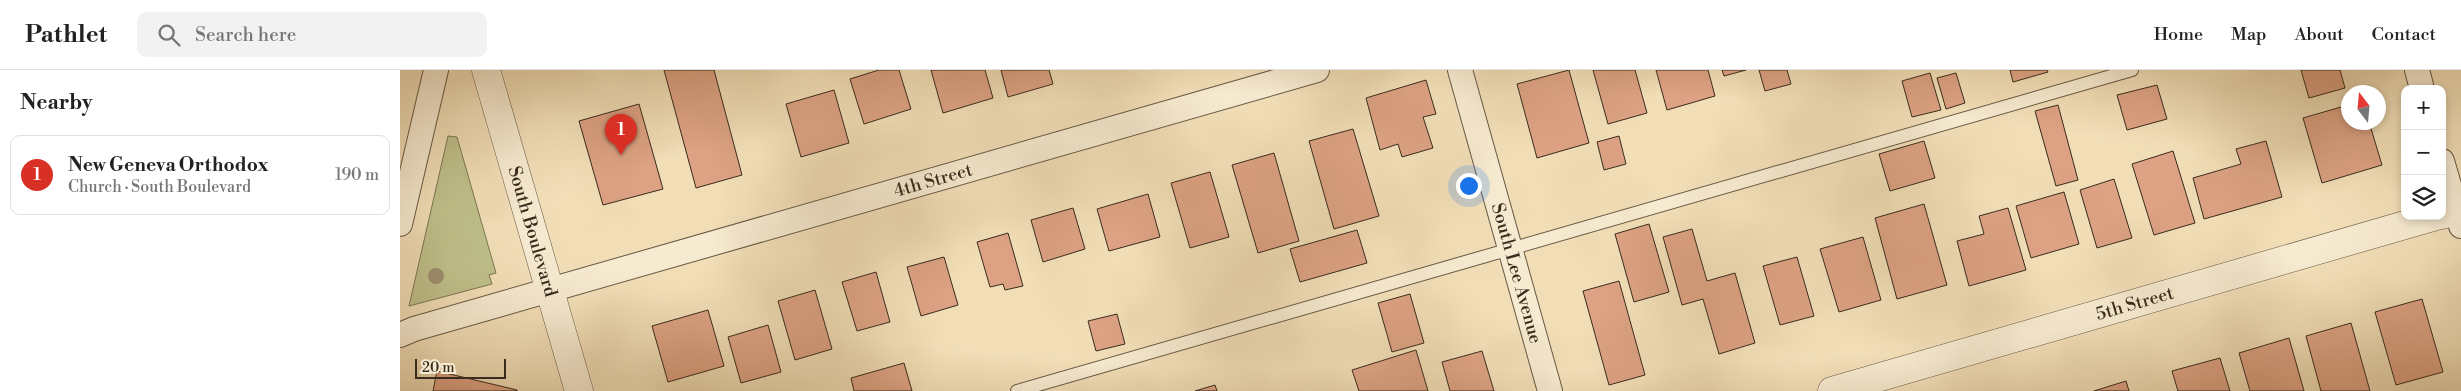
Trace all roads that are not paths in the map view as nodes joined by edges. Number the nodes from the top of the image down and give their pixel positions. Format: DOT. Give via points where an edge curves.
graph roads {
  1 [pos="436,70"];
  2 [pos="1317,70"];
  3 [pos="1460,70"];
  4 [pos="2132,70"];
  5 [pos="2417,70"];
  6 [pos="488,71"];
  7 [pos="2421,85"];
  8 [pos="2444,175"];
  9 [pos="2451,215"];
  10 [pos="400,224"];
  11 [pos="1508,248"];
  12 [pos="550,290"];
  13 [pos="400,335"];
  14 [pos="579,391"];
  15 [pos="1017,391"];
  16 [pos="1550,391"];
  17 [pos="1832,391"];
  1 -- 10 [label="street"];
  2 -- 12 [label="street, 4th Street"];
  3 -- 11 [label="street, South Lee Avenue"];
  4 -- 11 [label="lane"];
  5 -- 7 [label="street"];
  6 -- 12 [label="street, South Boulevard"];
  8 -- 9 [label="street"];
  9 -- 17 [label="street, 5th Street"];
  11 -- 15 [label="lane"];
  11 -- 16 [label="street, South Lee Avenue"];
  12 -- 13 [label="street, 4th Street"];
  12 -- 14 [label="street, South Boulevard"];
}
